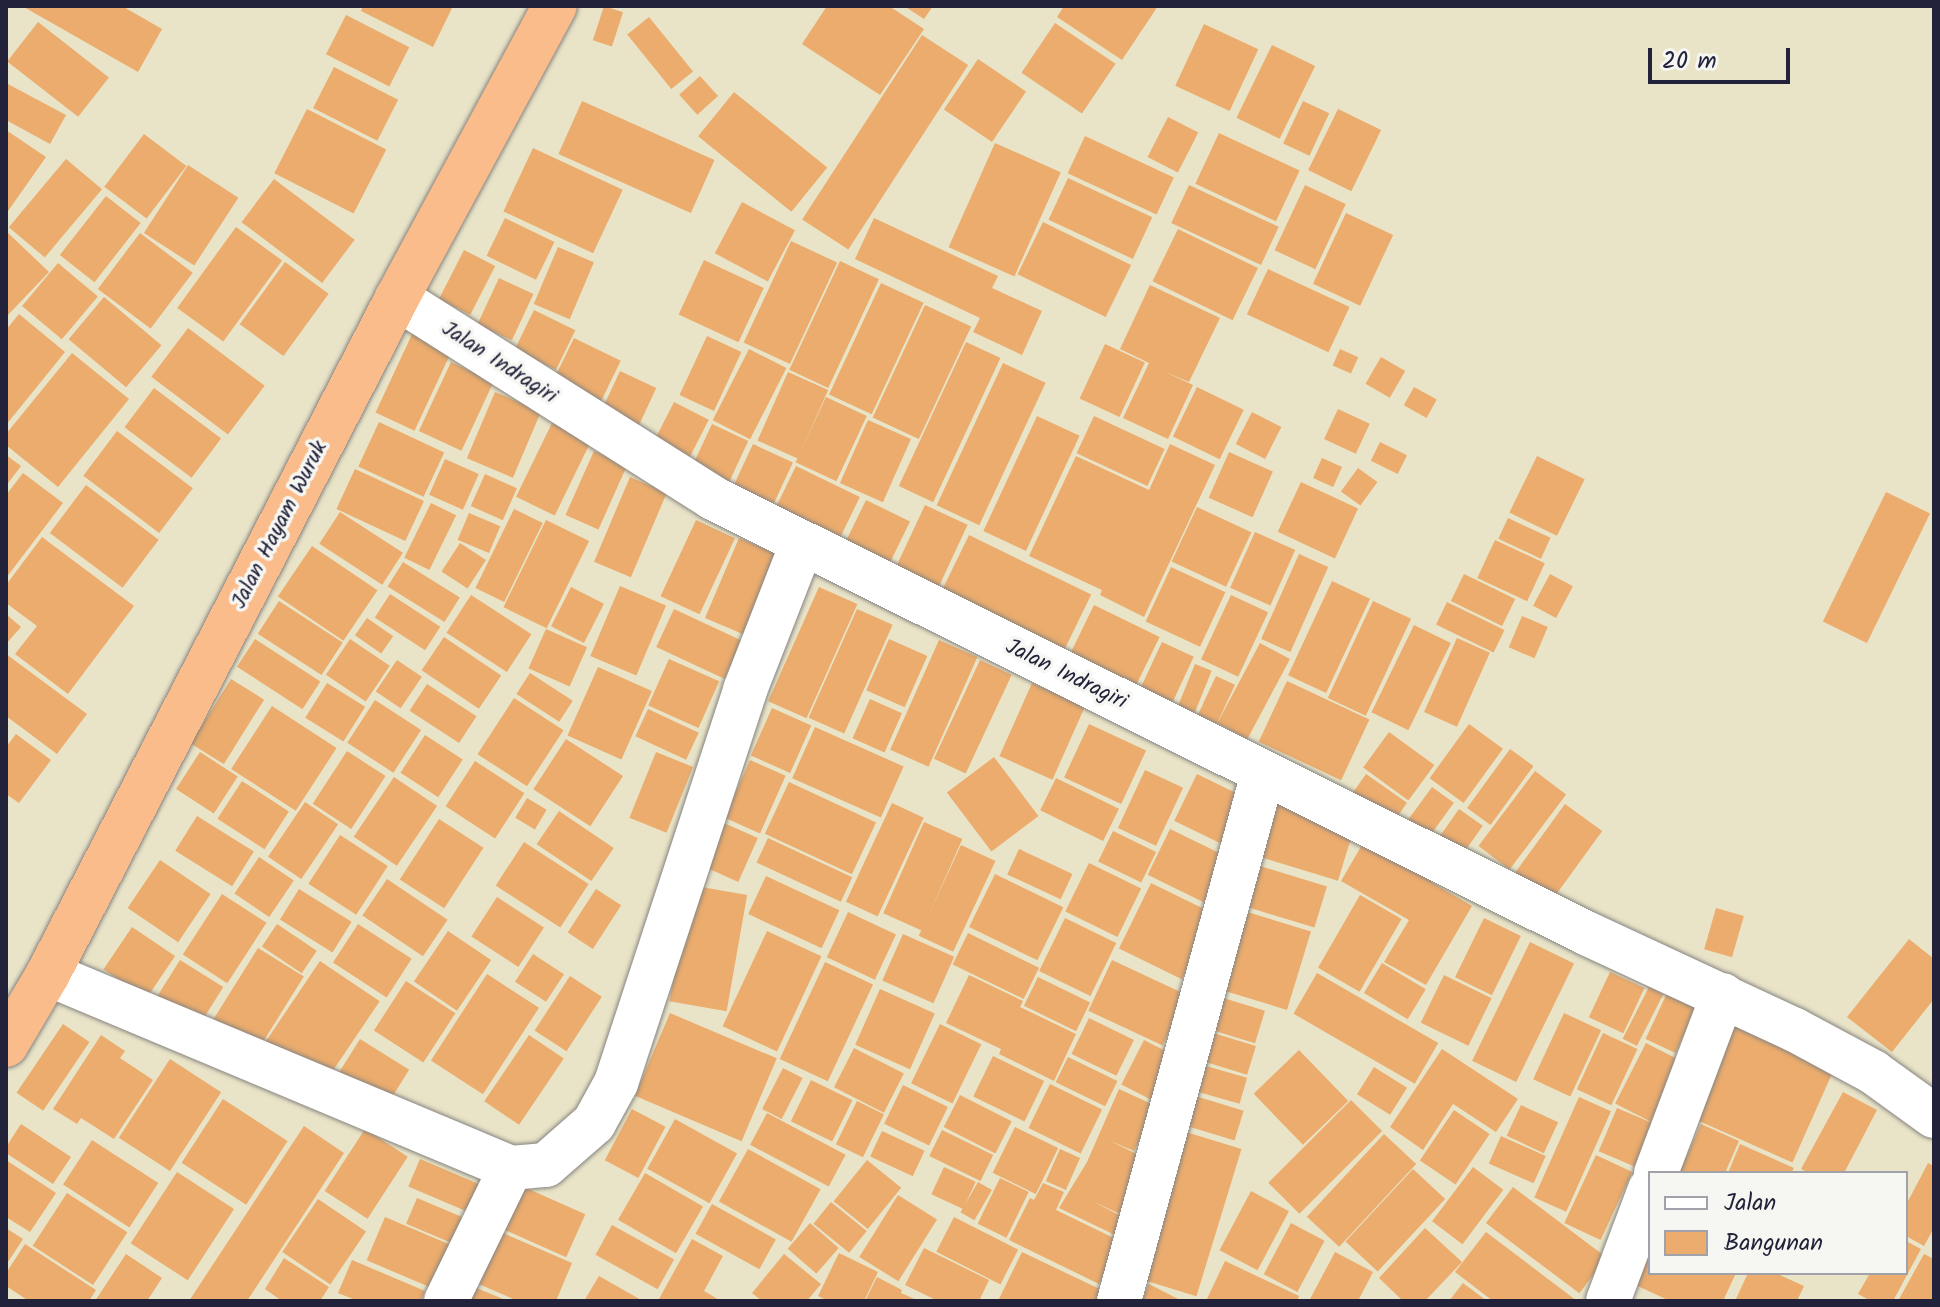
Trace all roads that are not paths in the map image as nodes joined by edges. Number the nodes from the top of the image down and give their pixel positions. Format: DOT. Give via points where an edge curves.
graph roads {
  1 [pos="555,6"];
  2 [pos="397,298"];
  3 [pos="802,544"];
  4 [pos="1263,773"];
  5 [pos="48,974"];
  6 [pos="1723,995"];
  7 [pos="6,1045"];
  8 [pos="1934,1116"];
  9 [pos="529,1167"];
  10 [pos="1657,1171"];
  11 [pos="1648,1194"];
  12 [pos="446,1301"];
  13 [pos="1119,1301"];
  14 [pos="1608,1301"];
  1 -- 2 [label="highway, Jalan Hayam Wuruk"];
  2 -- 3 [label="street, Jalan Indragiri" via="713,498"];
  2 -- 5 [label="highway, Jalan Hayam Wuruk"];
  3 -- 4 [label="street, Jalan Indragiri"];
  3 -- 9 [label="street" via="716,774 616,1083 594,1123"];
  4 -- 6 [label="street, Jalan Indragiri"];
  4 -- 13 [label="street"];
  5 -- 7 [label="highway, Jalan Hayam Wuruk"];
  5 -- 9 [label="street"];
  6 -- 8 [label="street, Jalan Indragiri" via="1873,1072"];
  6 -- 10 [label="street"];
  9 -- 12 [label="street"];
  11 -- 14 [label="street"];
}
